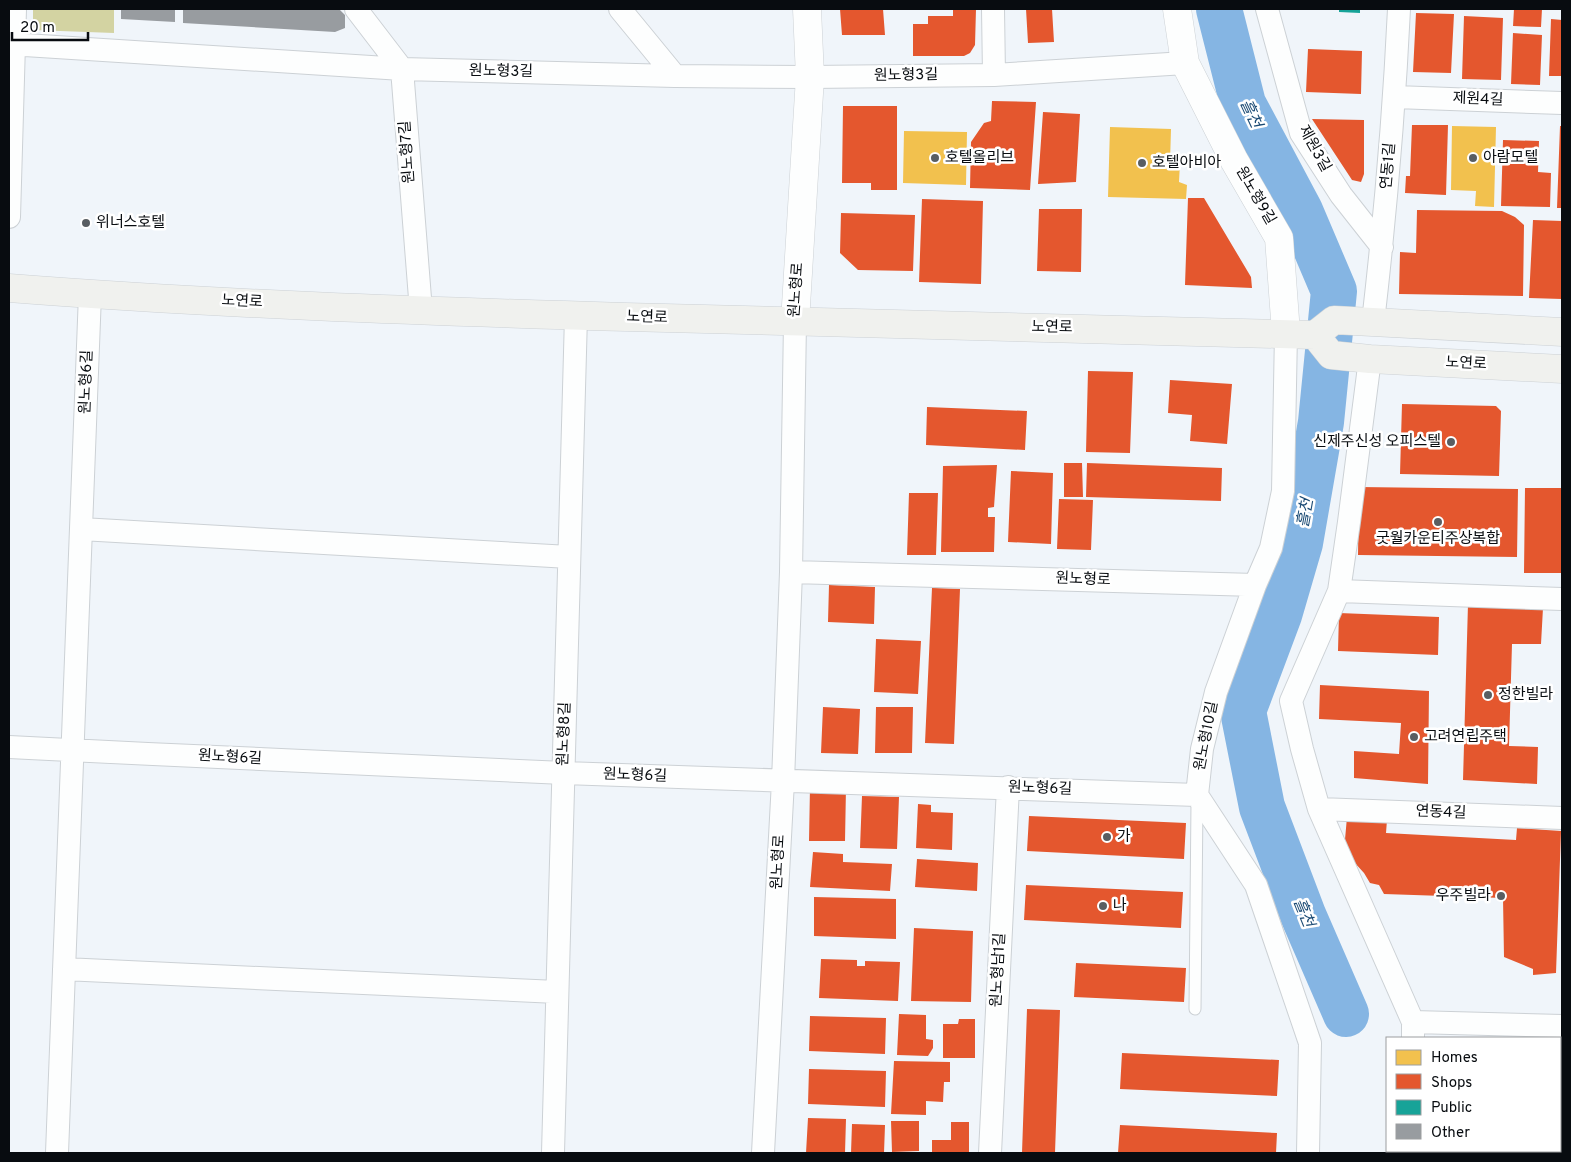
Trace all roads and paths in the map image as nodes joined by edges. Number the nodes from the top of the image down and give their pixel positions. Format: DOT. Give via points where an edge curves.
graph roads {
  1 [pos="15,9"];
  2 [pos="356,9"];
  3 [pos="620,9"];
  4 [pos="807,9"];
  5 [pos="993,9"];
  6 [pos="1176,9"];
  7 [pos="1266,9"];
  8 [pos="1399,9"];
  9 [pos="12,44"];
  10 [pos="1185,63"];
  11 [pos="402,69"];
  12 [pos="994,75"];
  13 [pos="675,76"];
  14 [pos="810,77"];
  15 [pos="1395,98"];
  16 [pos="1562,103"];
  17 [pos="9,217"];
  18 [pos="1382,247"];
  19 [pos="9,288"];
  20 [pos="90,294"];
  21 [pos="421,311"];
  22 [pos="576,316"];
  23 [pos="795,322"];
  24 [pos="1366,322"];
  25 [pos="1562,332"];
  26 [pos="1300,334"];
  27 [pos="1364,359"];
  28 [pos="1562,370"];
  29 [pos="81,529"];
  30 [pos="569,557"];
  31 [pos="791,572"];
  32 [pos="1255,585"];
  33 [pos="1339,591"];
  34 [pos="1562,599"];
  35 [pos="9,747"];
  36 [pos="72,750"];
  37 [pos="564,773"];
  38 [pos="783,781"];
  39 [pos="1008,787"];
  40 [pos="1197,795"];
  41 [pos="1319,809"];
  42 [pos="1562,818"];
  43 [pos="64,969"];
  44 [pos="558,992"];
  45 [pos="1195,1009"];
  46 [pos="1562,1026"];
  47 [pos="1413,1030"];
  48 [pos="57,1153"];
  49 [pos="553,1153"];
  50 [pos="764,1153"];
  51 [pos="990,1153"];
  52 [pos="1308,1153"];
  1 -- 9 [label="street"];
  2 -- 11 [label="street"];
  3 -- 13 [label="street"];
  4 -- 14 [label="street, 원노형로"];
  5 -- 12 [label="street"];
  6 -- 10 [label="street, 원노형9길"];
  7 -- 18 [label="street, 제원3길" via="1301,133 1341,195"];
  8 -- 15 [label="street, 연동1길"];
  9 -- 11 [label="street, 원노형3길"];
  9 -- 17 [label="street"];
  10 -- 12 [label="street, 원노형3길"];
  10 -- 26 [label="street, 원노형9길" via="1234,160 1279,238"];
  11 -- 13 [label="street, 원노형3길"];
  11 -- 21 [label="street, 원노형7길"];
  12 -- 14 [label="street, 원노형3길"];
  13 -- 14 [label="street, 원노형3길"];
  14 -- 23 [label="street, 원노형로"];
  15 -- 16 [label="street, 제원4길"];
  15 -- 18 [label="street, 연동1길"];
  18 -- 24 [label="street, 연동1길"];
  19 -- 20 [label="main road, 노연로"];
  20 -- 21 [label="main road, 노연로"];
  20 -- 29 [label="street, 원노형6길"];
  21 -- 22 [label="main road, 노연로"];
  22 -- 23 [label="main road, 노연로"];
  22 -- 30 [label="street, 원노형8길"];
  23 -- 26 [label="main road, 노연로"];
  23 -- 31 [label="street, 원노형로"];
  24 -- 25 [label="main road"];
  24 -- 26 [label="main road" via="1334,320"];
  26 -- 27 [label="main road, 노연로" via="1331,355"];
  26 -- 32 [label="street, 원노형10길" via="1283,491 1271,548"];
  27 -- 28 [label="main road, 노연로"];
  27 -- 33 [label="street" via="1349,522"];
  29 -- 30 [label="street"];
  29 -- 36 [label="street, 원노형6길"];
  30 -- 37 [label="street, 원노형8길"];
  31 -- 32 [label="street, 원노형로"];
  31 -- 38 [label="street, 원노형로"];
  32 -- 40 [label="street, 원노형10길" via="1216,692 1202,749"];
  33 -- 34 [label="street"];
  33 -- 41 [label="street" via="1291,701"];
  35 -- 36 [label="street, 원노형6길"];
  36 -- 37 [label="street, 원노형6길"];
  36 -- 43 [label="street, 원노형6길"];
  37 -- 38 [label="street, 원노형6길"];
  37 -- 44 [label="street, 원노형8길"];
  38 -- 39 [label="street, 원노형6길"];
  38 -- 50 [label="street, 원노형로"];
  39 -- 40 [label="street, 원노형6길"];
  39 -- 51 [label="street, 원노형남1길"];
  40 -- 45 [label="lane"];
  40 -- 52 [label="street" via="1256,885 1310,1043"];
  41 -- 42 [label="street, 연동4길"];
  41 -- 47 [label="street"];
  43 -- 44 [label="street"];
  43 -- 48 [label="street, 원노형6길"];
  44 -- 49 [label="street, 원노형8길"];
  46 -- 47 [label="street"];
}
